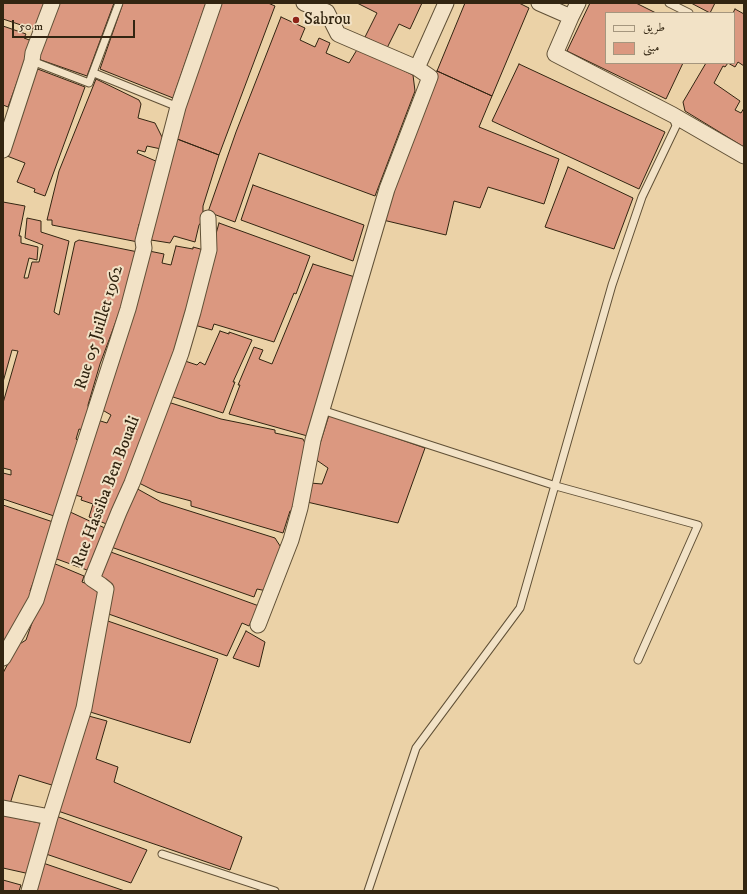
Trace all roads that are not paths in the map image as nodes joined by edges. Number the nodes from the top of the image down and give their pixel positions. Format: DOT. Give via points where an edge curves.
graph roads {
  1 [pos="52,3"];
  2 [pos="119,3"];
  3 [pos="214,3"];
  4 [pos="304,3"];
  5 [pos="446,3"];
  6 [pos="539,3"];
  7 [pos="578,3"];
  8 [pos="669,3"];
  9 [pos="330,8"];
  10 [pos="687,12"];
  11 [pos="571,17"];
  12 [pos="32,61"];
  13 [pos="417,68"];
  14 [pos="94,73"];
  15 [pos="178,107"];
  16 [pos="673,115"];
  17 [pos="3,150"];
  18 [pos="744,156"];
  19 [pos="208,218"];
  20 [pos="322,410"];
  21 [pos="556,486"];
  22 [pos="258,625"];
  23 [pos="3,658"];
  24 [pos="638,660"];
  25 [pos="3,808"];
  26 [pos="50,816"];
  27 [pos="162,854"];
  28 [pos="29,891"];
  29 [pos="275,891"];
  30 [pos="368,891"];
  1 -- 12 [label="street"];
  2 -- 14 [label="lane"];
  3 -- 15 [label="street, Rue 05 Juillet 1962"];
  4 -- 9 [label="street"];
  5 -- 13 [label="street"];
  6 -- 11 [label="street"];
  7 -- 11 [label="street"];
  8 -- 10 [label="lane"];
  9 -- 13 [label="street" via="338,34"];
  11 -- 16 [label="street" via="555,54"];
  12 -- 14 [label="lane" via="89,83"];
  12 -- 17 [label="street"];
  13 -- 20 [label="street" via="430,77 387,189"];
  14 -- 15 [label="lane"];
  15 -- 23 [label="street, Rue 05 Juillet 1962" via="128,309 36,600"];
  16 -- 18 [label="street"];
  16 -- 21 [label="lane" via="676,126 642,197 612,286"];
  19 -- 26 [label="street, Rue Hassiba Ben Bouali" via="209,250 181,353 132,483 92,579 106,589 84,708"];
  20 -- 21 [label="lane"];
  20 -- 22 [label="street" via="291,540"];
  21 -- 24 [label="lane" via="698,525"];
  21 -- 30 [label="lane" via="520,608 416,748"];
  25 -- 26 [label="street"];
  26 -- 28 [label="street, Rue Hassiba Ben Bouali"];
  27 -- 29 [label="lane"];
}
